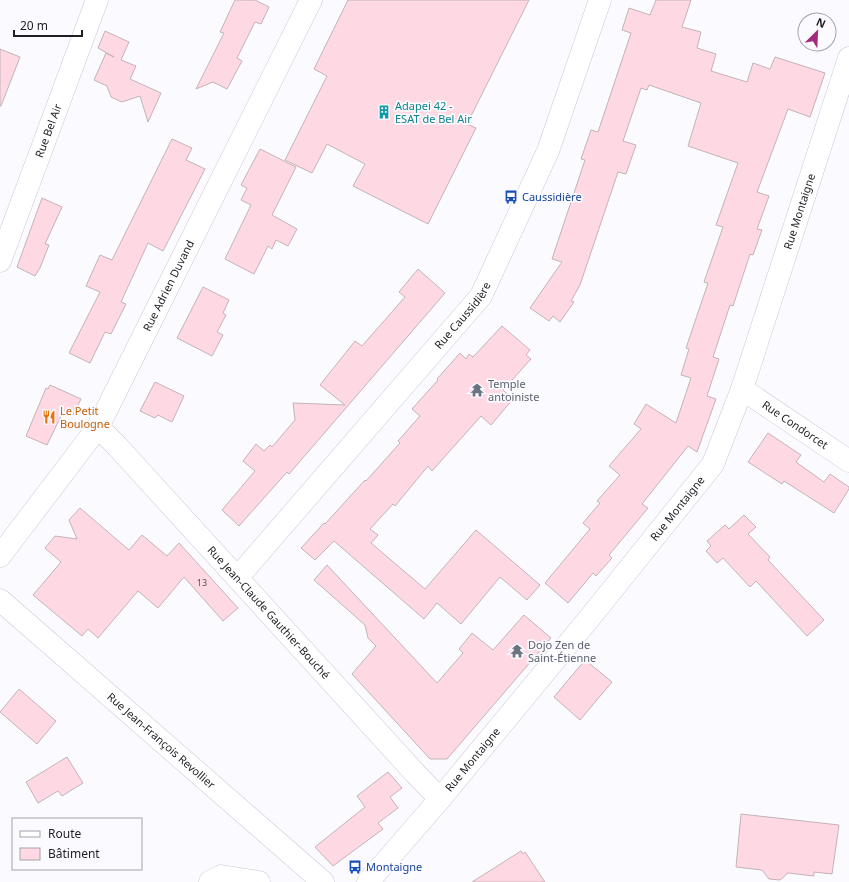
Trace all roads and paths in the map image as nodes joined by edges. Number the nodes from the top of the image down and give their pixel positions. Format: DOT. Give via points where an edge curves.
graph roads {
  1 [pos="97,0"];
  2 [pos="311,0"];
  3 [pos="600,0"];
  4 [pos="849,58"];
  5 [pos="0,261"];
  6 [pos="742,389"];
  7 [pos="98,427"];
  8 [pos="849,461"];
  9 [pos="0,556"];
  10 [pos="238,577"];
  11 [pos="0,600"];
  12 [pos="440,799"];
  13 [pos="210,882"];
  14 [pos="259,882"];
  15 [pos="323,882"];
  16 [pos="368,882"];
  1 -- 5 [label="street, Rue Bel Air"];
  2 -- 7 [label="street, Rue Adrien Duvand"];
  3 -- 10 [label="street, Rue Caussidière" via="548,152 481,296"];
  4 -- 6 [label="street, Rue Montaigne"];
  6 -- 8 [label="street, Rue Condorcet"];
  6 -- 12 [label="street, Rue Montaigne" via="713,464"];
  7 -- 9 [label="street, Rue Adrien Duvand"];
  7 -- 10 [label="street, Rue Jean-Claude Gauthier-Bouché"];
  10 -- 12 [label="street, Rue Jean-Claude Gauthier-Bouché"];
  11 -- 15 [label="street, Rue Jean-François Revollier"];
  12 -- 16 [label="street, Rue Montaigne"];
  13 -- 14 [label="street" via="221,876"];
}
